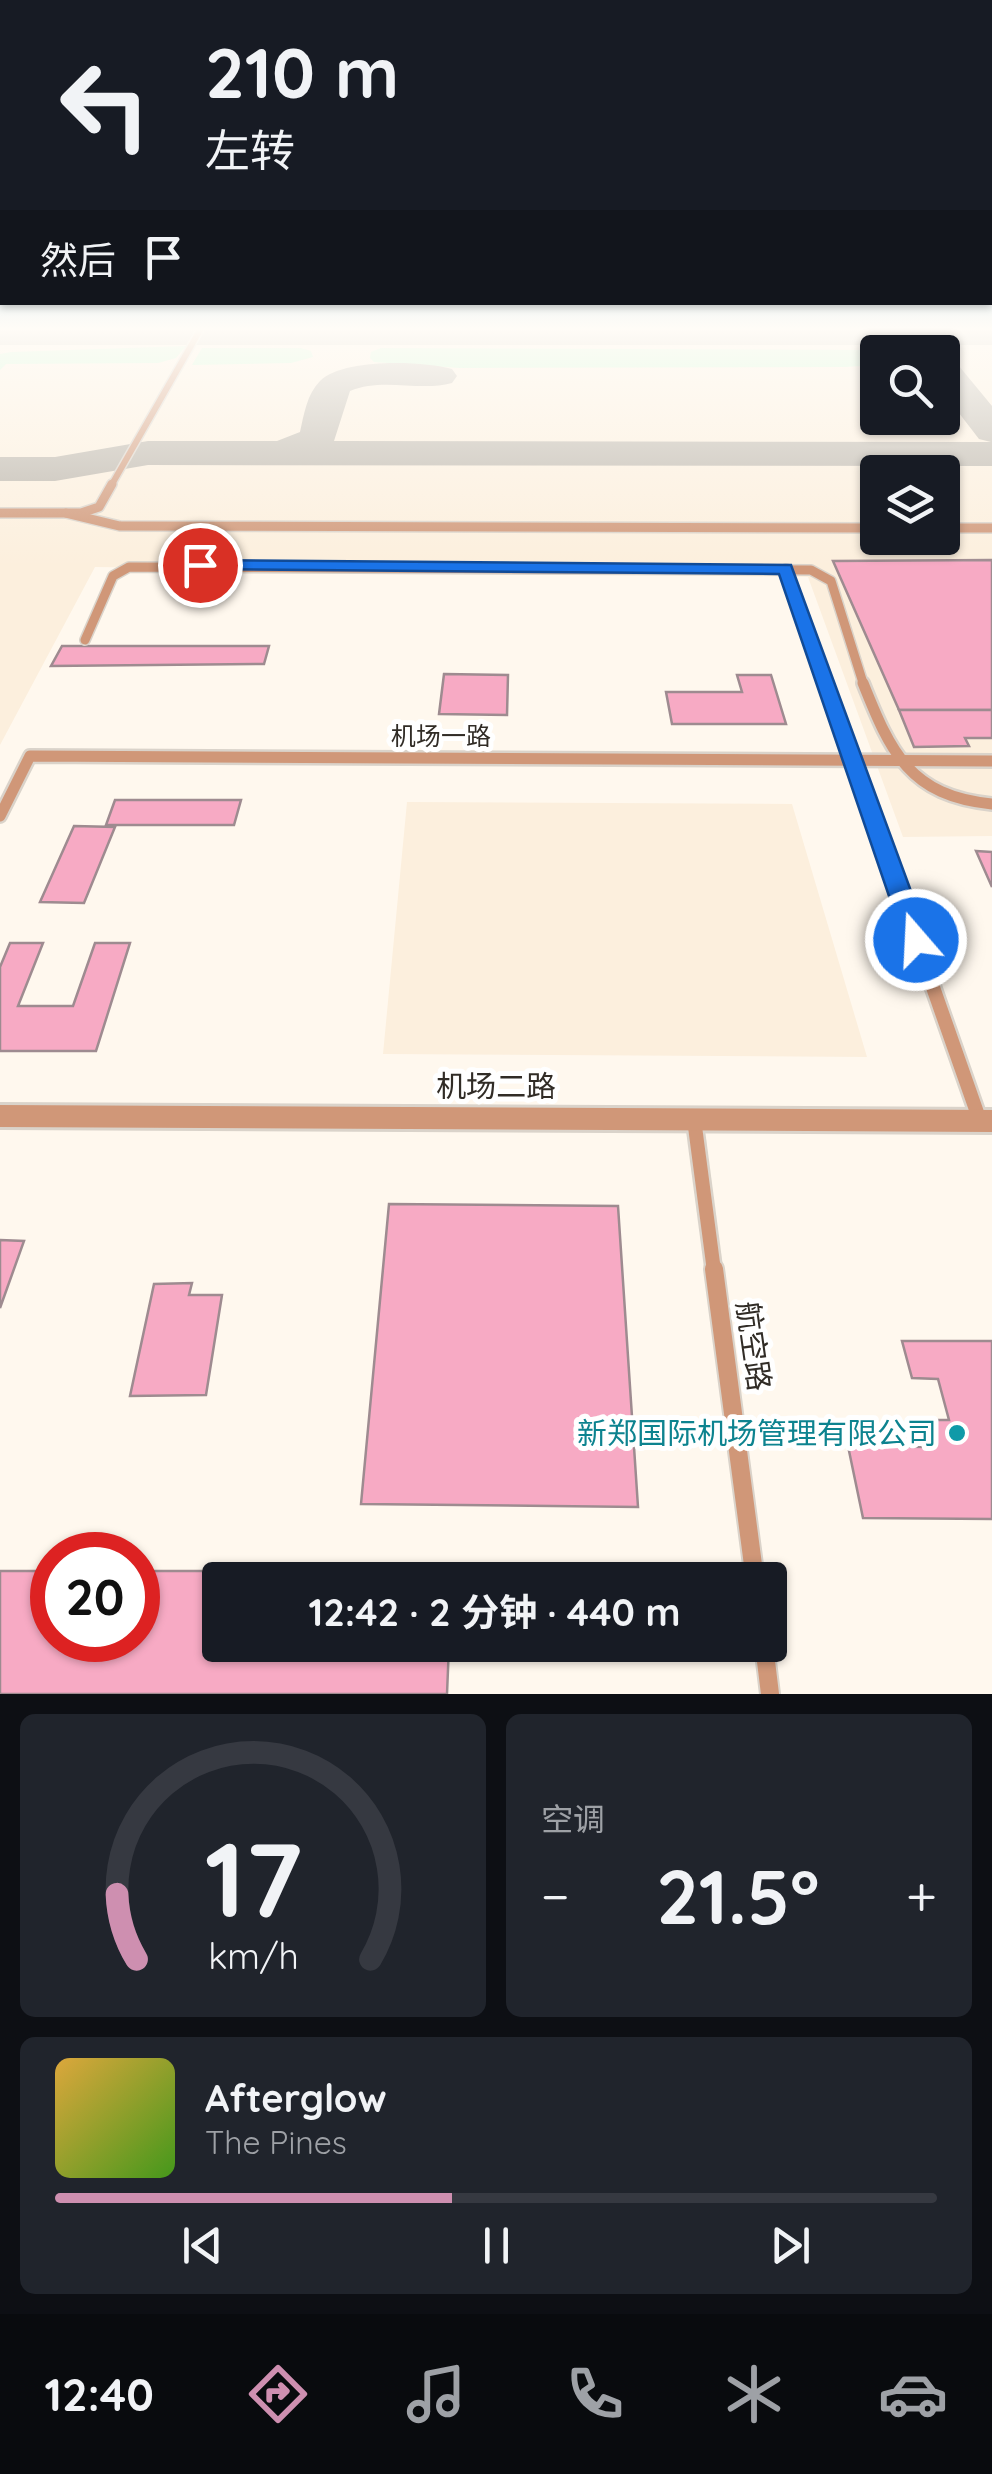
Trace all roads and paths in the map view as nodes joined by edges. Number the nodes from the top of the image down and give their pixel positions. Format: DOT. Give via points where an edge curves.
graph roads {
  1 [pos="156,409"];
  2 [pos="66,513"];
  3 [pos="0,514"];
  4 [pos="860,528"];
  5 [pos="960,528"];
  6 [pos="992,528"];
  7 [pos="786,569"];
  8 [pos="84,640"];
  9 [pos="853,759"];
  10 [pos="898,760"];
  11 [pos="992,761"];
  12 [pos="992,804"];
  13 [pos="0,816"];
  14 [pos="0,1116"];
  15 [pos="694,1120"];
  16 [pos="986,1121"];
  17 [pos="753,1562"];
  18 [pos="766,1662"];
  19 [pos="770,1694"];
  1 -- 2 [label="lane" via="104,502"];
  2 -- 3 [label="lane"];
  2 -- 4 [label="lane" via="120,526"];
  5 -- 6 [label="lane"];
  7 -- 8 [label="lane" via="129,567 113,576"];
  7 -- 9 [label="lane"];
  7 -- 10 [label="lane" via="828,577 842,630"];
  9 -- 10 [label="lane, 机场一路"];
  9 -- 13 [label="lane, 机场一路" via="30,756"];
  9 -- 16 [label="lane"];
  10 -- 11 [label="lane, 机场一路"];
  10 -- 12 [label="lane" via="940,795"];
  14 -- 15 [label="street, 机场二路"];
  15 -- 16 [label="street, 机场二路"];
  15 -- 17 [label="lane, 航空路"];
  18 -- 19 [label="lane"];
}
